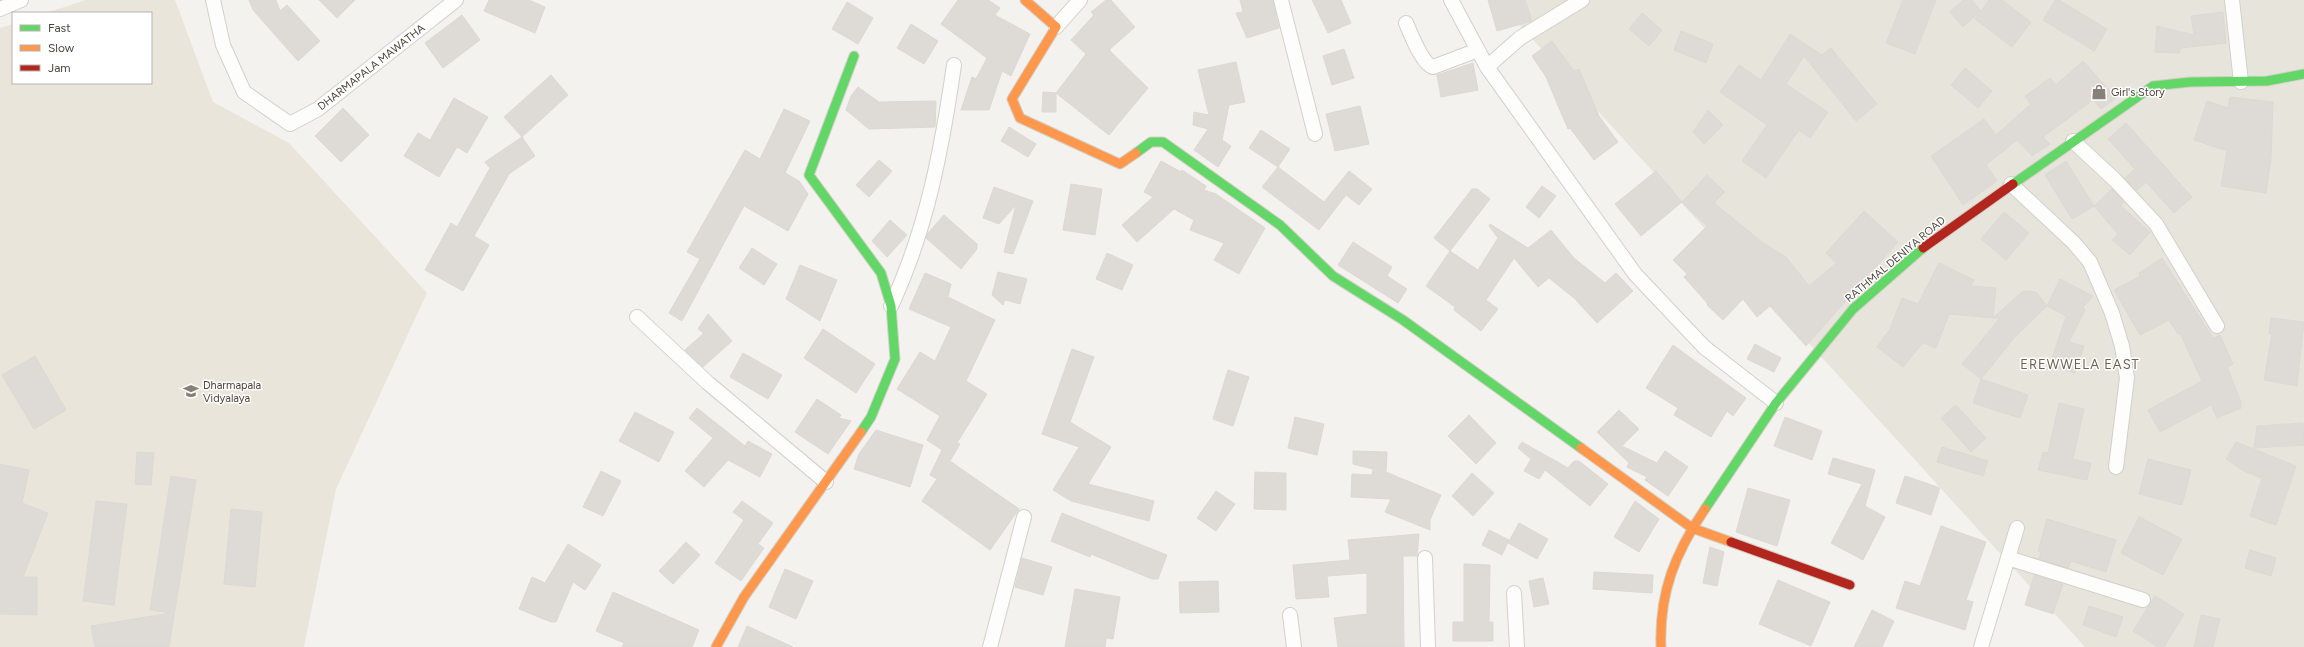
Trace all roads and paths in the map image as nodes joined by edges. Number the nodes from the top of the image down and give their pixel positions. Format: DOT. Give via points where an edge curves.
graph roads {
  1 [pos="21,0"];
  2 [pos="213,0"];
  3 [pos="456,0"];
  4 [pos="1025,0"];
  5 [pos="1080,0"];
  6 [pos="1281,0"];
  7 [pos="1451,0"];
  8 [pos="1582,0"];
  9 [pos="2232,0"];
  10 [pos="0,9"];
  11 [pos="1406,23"];
  12 [pos="1056,27"];
  13 [pos="1478,50"];
  14 [pos="854,56"];
  15 [pos="954,65"];
  16 [pos="1487,67"];
  17 [pos="2304,74"];
  18 [pos="2241,82"];
  19 [pos="1315,134"];
  20 [pos="2073,141"];
  21 [pos="2011,184"];
  22 [pos="891,306"];
  23 [pos="637,317"];
  24 [pos="2216,326"];
  25 [pos="1776,403"];
  26 [pos="2116,467"];
  27 [pos="826,482"];
  28 [pos="1024,517"];
  29 [pos="1692,528"];
  30 [pos="2017,528"];
  31 [pos="1425,558"];
  32 [pos="2008,558"];
  33 [pos="1850,585"];
  34 [pos="1514,594"];
  35 [pos="2144,600"];
  36 [pos="1290,615"];
  37 [pos="716,647"];
  38 [pos="990,647"];
  39 [pos="1294,647"];
  40 [pos="1428,647"];
  41 [pos="1517,647"];
  42 [pos="1661,647"];
  43 [pos="1981,647"];
  1 -- 10 [label="street"];
  2 -- 3 [label="street, DHARMAPALA MAWATHA" via="223,45 244,92 290,124 318,109"];
  4 -- 12 [label="street"];
  5 -- 12 [label="street"];
  6 -- 19 [label="street"];
  7 -- 13 [label="street"];
  8 -- 16 [label="street" via="1520,38"];
  9 -- 18 [label="street"];
  11 -- 13 [label="street" via="1424,61 1429,66 1433,67"];
  12 -- 29 [label="street" via="1012,99 1020,118 1120,164 1151,142 1163,142 1280,225 1333,276 1403,320"];
  13 -- 16 [label="street"];
  14 -- 22 [label="street" via="809,175 882,272"];
  15 -- 22 [label="street" via="942,143 923,225 904,279"];
  16 -- 25 [label="street" via="1635,274 1704,347"];
  17 -- 18 [label="street, RATHMAL DENIYA ROAD"];
  18 -- 20 [label="street, RATHMAL DENIYA ROAD" via="2172,82 2153,86"];
  20 -- 21 [label="street, RATHMAL DENIYA ROAD"];
  20 -- 24 [label="street" via="2115,180 2156,224"];
  21 -- 25 [label="street, RATHMAL DENIYA ROAD" via="1933,240 1853,309"];
  21 -- 26 [label="street" via="2074,243 2090,262 2112,313 2122,346 2127,378"];
  22 -- 27 [label="street" via="895,359 871,417"];
  23 -- 27 [label="street" via="708,383"];
  25 -- 29 [label="street, RATHMAL DENIYA ROAD"];
  27 -- 37 [label="street" via="744,597"];
  28 -- 38 [label="street"];
  29 -- 33 [label="street"];
  29 -- 42 [label="street, RATHMAL DENIYA ROAD" via="1667,581 1660,623"];
  30 -- 32 [label="street"];
  31 -- 40 [label="street"];
  32 -- 35 [label="street"];
  32 -- 43 [label="street"];
  34 -- 41 [label="street"];
  36 -- 39 [label="street"];
}
